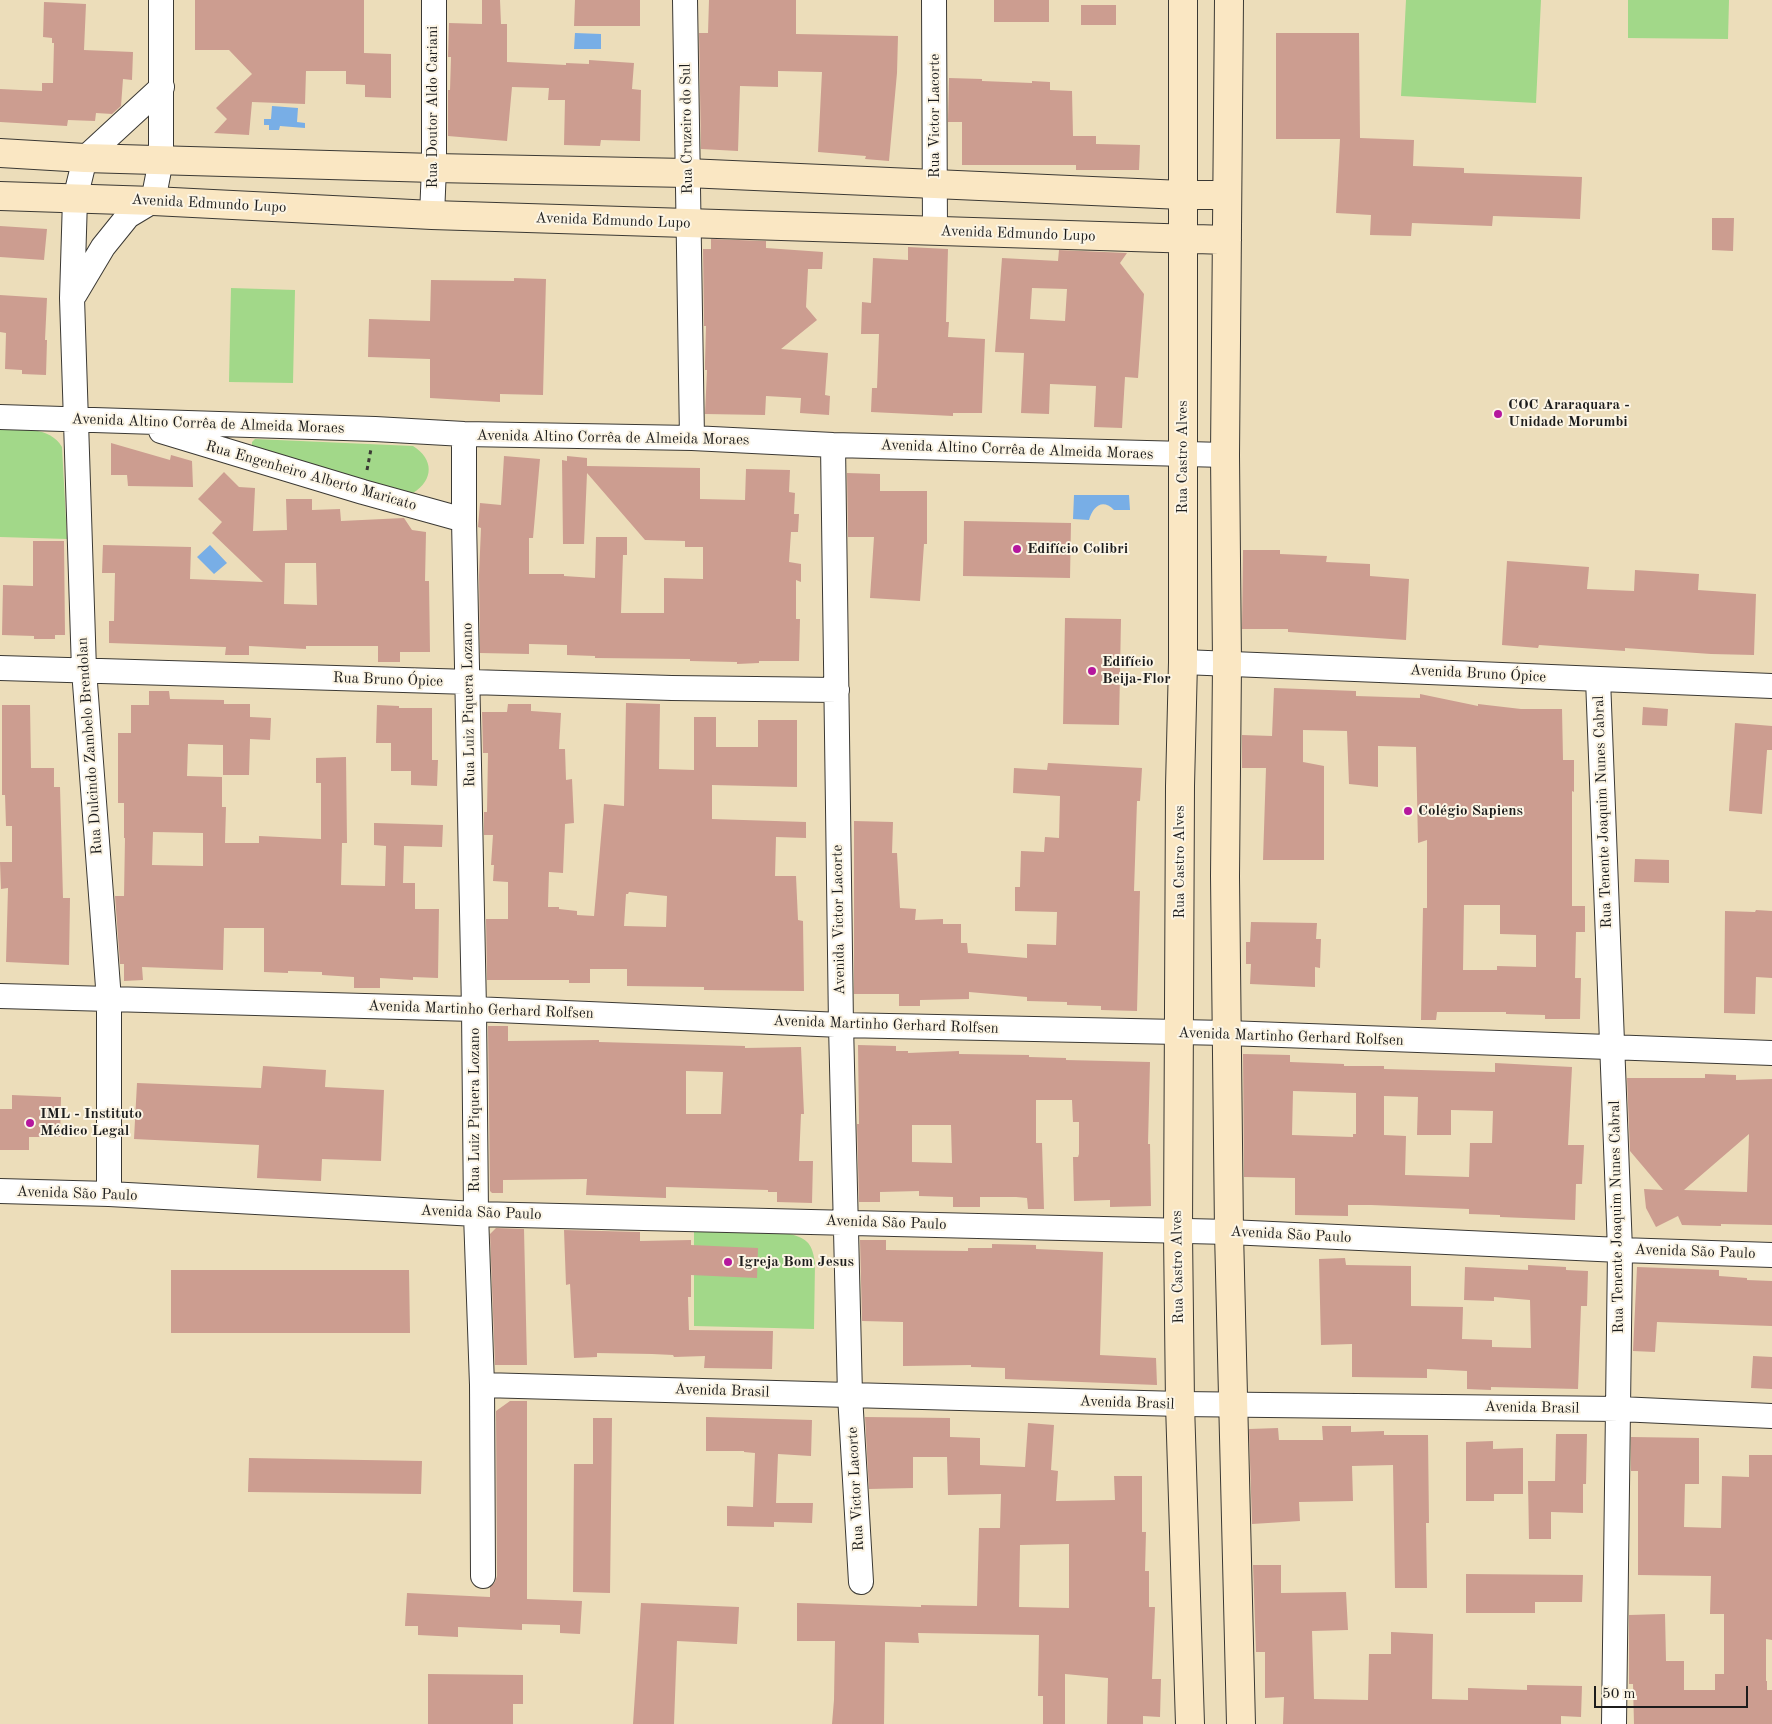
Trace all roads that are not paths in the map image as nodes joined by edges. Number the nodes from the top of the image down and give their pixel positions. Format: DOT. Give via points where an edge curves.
graph roads {
  1 [pos="161,0"];
  2 [pos="434,0"];
  3 [pos="685,0"];
  4 [pos="934,0"];
  5 [pos="1183,0"];
  6 [pos="1229,0"];
  7 [pos="162,88"];
  8 [pos="0,153"];
  9 [pos="86,158"];
  10 [pos="160,160"];
  11 [pos="434,168"];
  12 [pos="687,173"];
  13 [pos="936,185"];
  14 [pos="1182,195"];
  15 [pos="1227,195"];
  16 [pos="0,196"];
  17 [pos="75,199"];
  18 [pos="154,201"];
  19 [pos="432,215"];
  20 [pos="688,223"];
  21 [pos="935,232"];
  22 [pos="1182,239"];
  23 [pos="1227,240"];
  24 [pos="72,298"];
  25 [pos="0,417"];
  26 [pos="76,420"];
  27 [pos="130,422"];
  28 [pos="464,434"];
  29 [pos="692,438"];
  30 [pos="833,445"];
  31 [pos="1184,455"];
  32 [pos="1225,455"];
  33 [pos="464,520"];
  34 [pos="1183,662"];
  35 [pos="1227,663"];
  36 [pos="0,668"];
  37 [pos="84,670"];
  38 [pos="1598,679"];
  39 [pos="468,682"];
  40 [pos="1772,686"];
  41 [pos="837,690"];
  42 [pos="0,996"];
  43 [pos="108,1000"];
  44 [pos="474,1009"];
  45 [pos="841,1025"];
  46 [pos="1178,1033"];
  47 [pos="1227,1034"];
  48 [pos="1612,1047"];
  49 [pos="1772,1053"];
  50 [pos="0,1191"];
  51 [pos="109,1194"];
  52 [pos="476,1214"];
  53 [pos="846,1222"];
  54 [pos="1178,1232"];
  55 [pos="1230,1232"];
  56 [pos="1620,1250"];
  57 [pos="1772,1255"];
  58 [pos="482,1384"];
  59 [pos="850,1395"];
  60 [pos="1180,1404"];
  61 [pos="1233,1404"];
  62 [pos="1619,1409"];
  63 [pos="1772,1416"];
  64 [pos="483,1576"];
  65 [pos="861,1582"];
  66 [pos="1190,1724"];
  67 [pos="1241,1724"];
  68 [pos="1614,1724"];
  1 -- 7 [label="street"];
  2 -- 11 [label="street, Rua Doutor Aldo Cariani"];
  3 -- 12 [label="street, Rua Cruzeiro do Sul"];
  4 -- 13 [label="street, Rua Victor Lacorte"];
  5 -- 14 [label="main road, Rua Castro Alves"];
  6 -- 15 [label="main road"];
  7 -- 9 [label="street"];
  7 -- 10 [label="street"];
  8 -- 9 [label="main road"];
  9 -- 10 [label="main road"];
  9 -- 17 [label="street, Rua Dulcindo Zambelo Brendolan"];
  10 -- 11 [label="main road"];
  10 -- 18 [label="street"];
  11 -- 12 [label="main road"];
  11 -- 19 [label="street, Rua Doutor Aldo Cariani"];
  12 -- 13 [label="main road"];
  12 -- 20 [label="street, Rua Cruzeiro do Sul"];
  13 -- 14 [label="main road"];
  13 -- 21 [label="street, Rua Victor Lacorte"];
  14 -- 15 [label="main road"];
  14 -- 22 [label="main road, Rua Castro Alves"];
  15 -- 23 [label="main road"];
  16 -- 17 [label="main road, Avenida Edmundo Lupo"];
  17 -- 18 [label="main road, Avenida Edmundo Lupo"];
  17 -- 24 [label="street, Rua Dulcindo Zambelo Brendolan"];
  18 -- 19 [label="main road, Avenida Edmundo Lupo"];
  18 -- 24 [label="street" via="128,216 103,246"];
  19 -- 20 [label="main road, Avenida Edmundo Lupo"];
  20 -- 21 [label="main road, Avenida Edmundo Lupo"];
  20 -- 29 [label="street, Rua Cruzeiro do Sul"];
  21 -- 22 [label="main road, Avenida Edmundo Lupo"];
  22 -- 23 [label="main road, Avenida Edmundo Lupo"];
  22 -- 31 [label="main road, Rua Castro Alves"];
  23 -- 32 [label="main road"];
  24 -- 26 [label="street, Rua Dulcindo Zambelo Brendolan"];
  25 -- 26 [label="street, Avenida Altino Corrêa de Almeida Moraes"];
  26 -- 27 [label="street, Avenida Altino Corrêa de Almeida Moraes"];
  26 -- 37 [label="street, Rua Dulcindo Zambelo Brendolan"];
  27 -- 28 [label="street, Avenida Altino Corrêa de Almeida Moraes"];
  27 -- 33 [label="street, Rua Engenheiro Alberto Maricato"];
  28 -- 29 [label="street, Avenida Altino Corrêa de Almeida Moraes"];
  28 -- 33 [label="street, Rua Luiz Piquera Lozano"];
  29 -- 30 [label="street, Avenida Altino Corrêa de Almeida Moraes"];
  30 -- 31 [label="street, Avenida Altino Corrêa de Almeida Moraes"];
  30 -- 41 [label="street, Avenida Victor Lacorte"];
  31 -- 32 [label="street, Avenida Altino Corrêa de Almeida Moraes"];
  31 -- 34 [label="main road, Rua Castro Alves"];
  32 -- 35 [label="main road"];
  33 -- 39 [label="street, Rua Luiz Piquera Lozano"];
  34 -- 35 [label="street, Avenida Bruno Ópice"];
  34 -- 46 [label="main road, Rua Castro Alves"];
  35 -- 38 [label="street, Avenida Bruno Ópice"];
  35 -- 47 [label="main road"];
  36 -- 37 [label="street, Rua Bruno Ópice"];
  37 -- 39 [label="street, Rua Bruno Ópice"];
  37 -- 43 [label="street, Rua Dulcindo Zambelo Brendolan"];
  38 -- 40 [label="street, Avenida Bruno Ópice"];
  38 -- 48 [label="street, Rua Tenente Joaquim Nunes Cabral"];
  39 -- 41 [label="street, Rua Bruno Ópice"];
  39 -- 44 [label="street, Rua Luiz Piquera Lozano"];
  41 -- 45 [label="street, Avenida Victor Lacorte"];
  42 -- 43 [label="street, Avenida Martinho Gerhard Rolfsen"];
  43 -- 44 [label="street, Avenida Martinho Gerhard Rolfsen"];
  43 -- 51 [label="street, Rua Dulcindo Zambelo Brendolan"];
  44 -- 45 [label="street, Avenida Martinho Gerhard Rolfsen"];
  44 -- 52 [label="street, Rua Luiz Piquera Lozano"];
  45 -- 46 [label="street, Avenida Martinho Gerhard Rolfsen"];
  45 -- 53 [label="street, Avenida Victor Lacorte"];
  46 -- 47 [label="street, Avenida Martinho Gerhard Rolfsen"];
  46 -- 54 [label="main road, Rua Castro Alves"];
  47 -- 48 [label="street, Avenida Martinho Gerhard Rolfsen"];
  47 -- 55 [label="main road"];
  48 -- 49 [label="street, Avenida Martinho Gerhard Rolfsen"];
  48 -- 56 [label="street, Rua Tenente Joaquim Nunes Cabral"];
  50 -- 51 [label="street, Avenida São Paulo"];
  51 -- 52 [label="street, Avenida São Paulo"];
  52 -- 53 [label="street, Avenida São Paulo"];
  52 -- 58 [label="street, Rua Luiz Piquera Lozano"];
  53 -- 54 [label="street, Avenida São Paulo"];
  53 -- 59 [label="street, Avenida Victor Lacorte"];
  54 -- 55 [label="street, Avenida São Paulo"];
  54 -- 60 [label="main road, Rua Castro Alves"];
  55 -- 56 [label="street, Avenida São Paulo"];
  55 -- 61 [label="main road"];
  56 -- 57 [label="street, Avenida São Paulo"];
  56 -- 62 [label="street, Rua Tenente Joaquim Nunes Cabral"];
  58 -- 59 [label="street, Avenida Brasil"];
  58 -- 64 [label="street, Rua Luiz Piquera Lozano"];
  59 -- 60 [label="street, Avenida Brasil"];
  59 -- 65 [label="street, Rua Victor Lacorte"];
  60 -- 61 [label="street, Avenida Brasil"];
  60 -- 66 [label="main road, Rua Castro Alves"];
  61 -- 62 [label="street, Avenida Brasil"];
  61 -- 67 [label="main road"];
  62 -- 63 [label="street, Avenida Brasil"];
  62 -- 68 [label="street, Rua Tenente Joaquim Nunes Cabral"];
}
